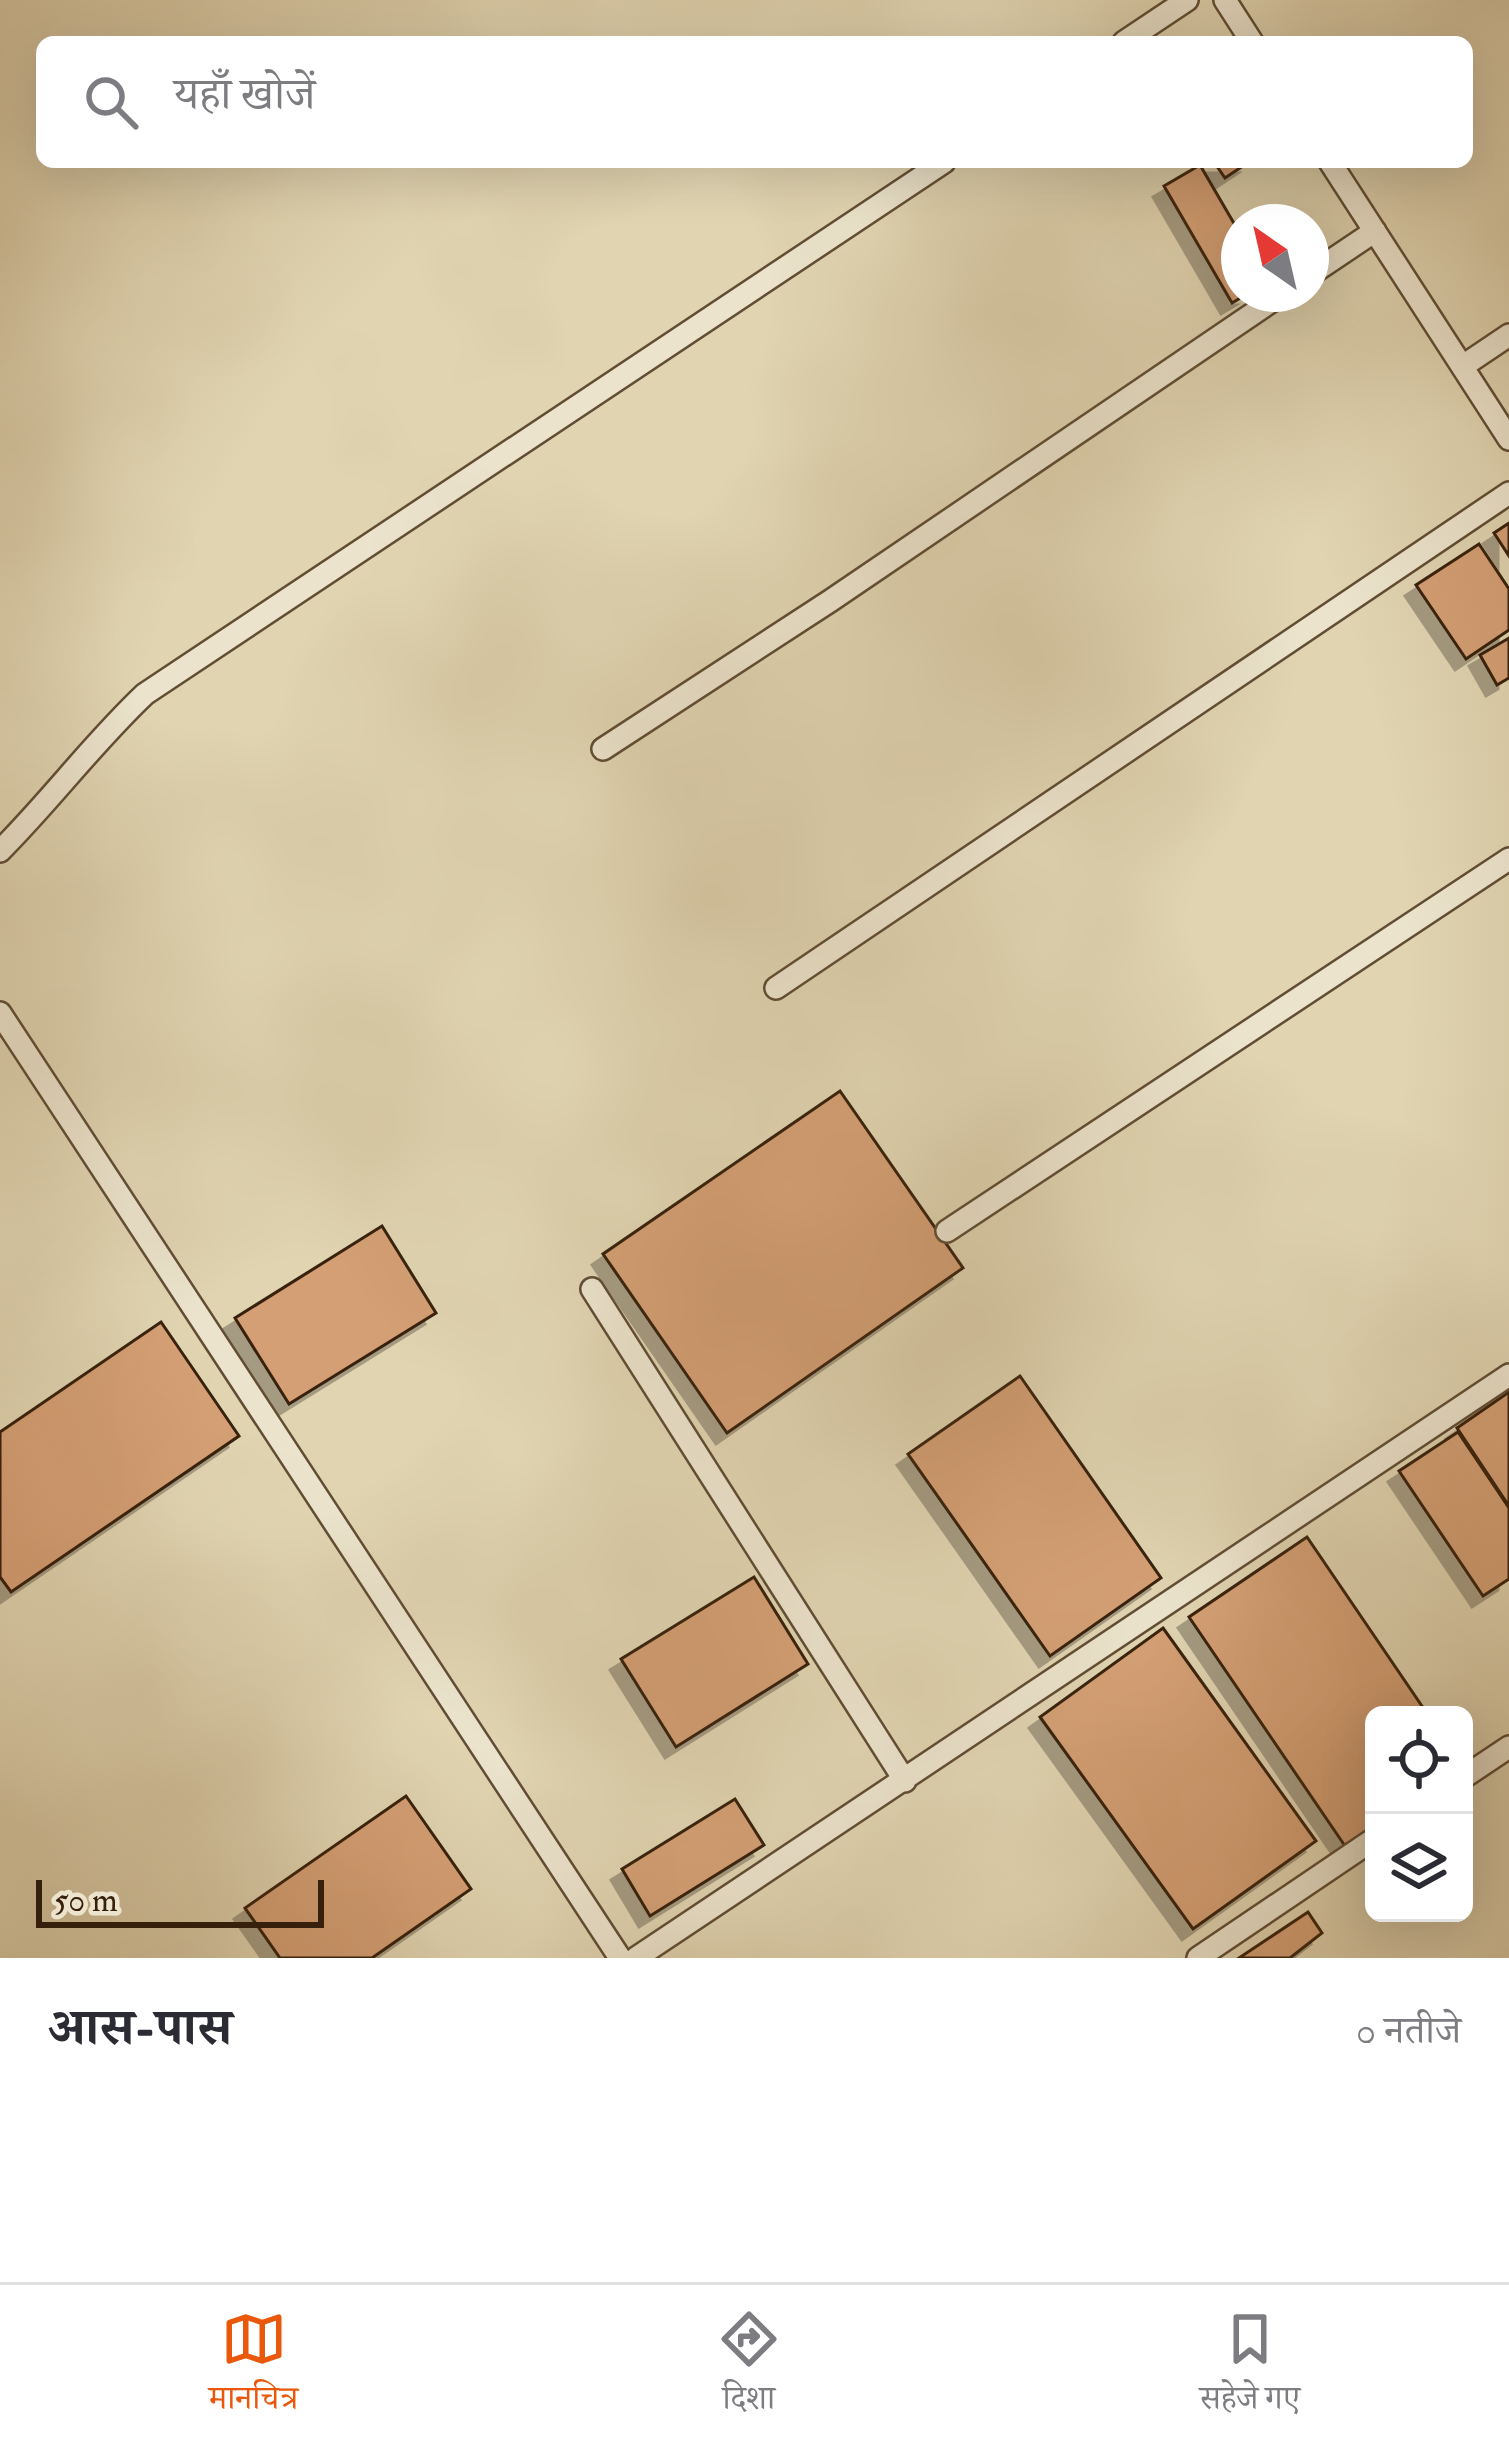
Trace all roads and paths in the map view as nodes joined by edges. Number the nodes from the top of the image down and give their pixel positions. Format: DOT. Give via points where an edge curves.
graph roads {
  1 [pos="1187,0"];
  2 [pos="1225,0"];
  3 [pos="1133,36"];
  4 [pos="1248,36"];
  5 [pos="935,168"];
  6 [pos="1334,168"];
  7 [pos="1375,231"];
  8 [pos="1329,262"];
  9 [pos="1255,312"];
  10 [pos="1509,335"];
  11 [pos="1463,366"];
  12 [pos="1509,439"];
  13 [pos="1509,493"];
  14 [pos="603,749"];
  15 [pos="0,851"];
  16 [pos="1509,859"];
  17 [pos="776,988"];
  18 [pos="0,1013"];
  19 [pos="947,1231"];
  20 [pos="592,1289"];
  21 [pos="1509,1375"];
  22 [pos="1509,1747"];
  23 [pos="1473,1772"];
  24 [pos="905,1780"];
  25 [pos="1365,1845"];
  26 [pos="620,1958"];
  27 [pos="637,1958"];
  28 [pos="1198,1958"];
  1 -- 3 [label="lane"];
  2 -- 4 [label="lane"];
  5 -- 15 [label="lane" via="145,694"];
  6 -- 7 [label="lane"];
  7 -- 8 [label="lane"];
  7 -- 11 [label="lane"];
  9 -- 14 [label="lane"];
  10 -- 11 [label="lane"];
  11 -- 12 [label="lane"];
  13 -- 17 [label="lane"];
  16 -- 19 [label="lane"];
  18 -- 26 [label="lane"];
  20 -- 24 [label="lane"];
  21 -- 24 [label="lane"];
  22 -- 23 [label="lane"];
  24 -- 27 [label="lane"];
  25 -- 28 [label="lane"];
}
